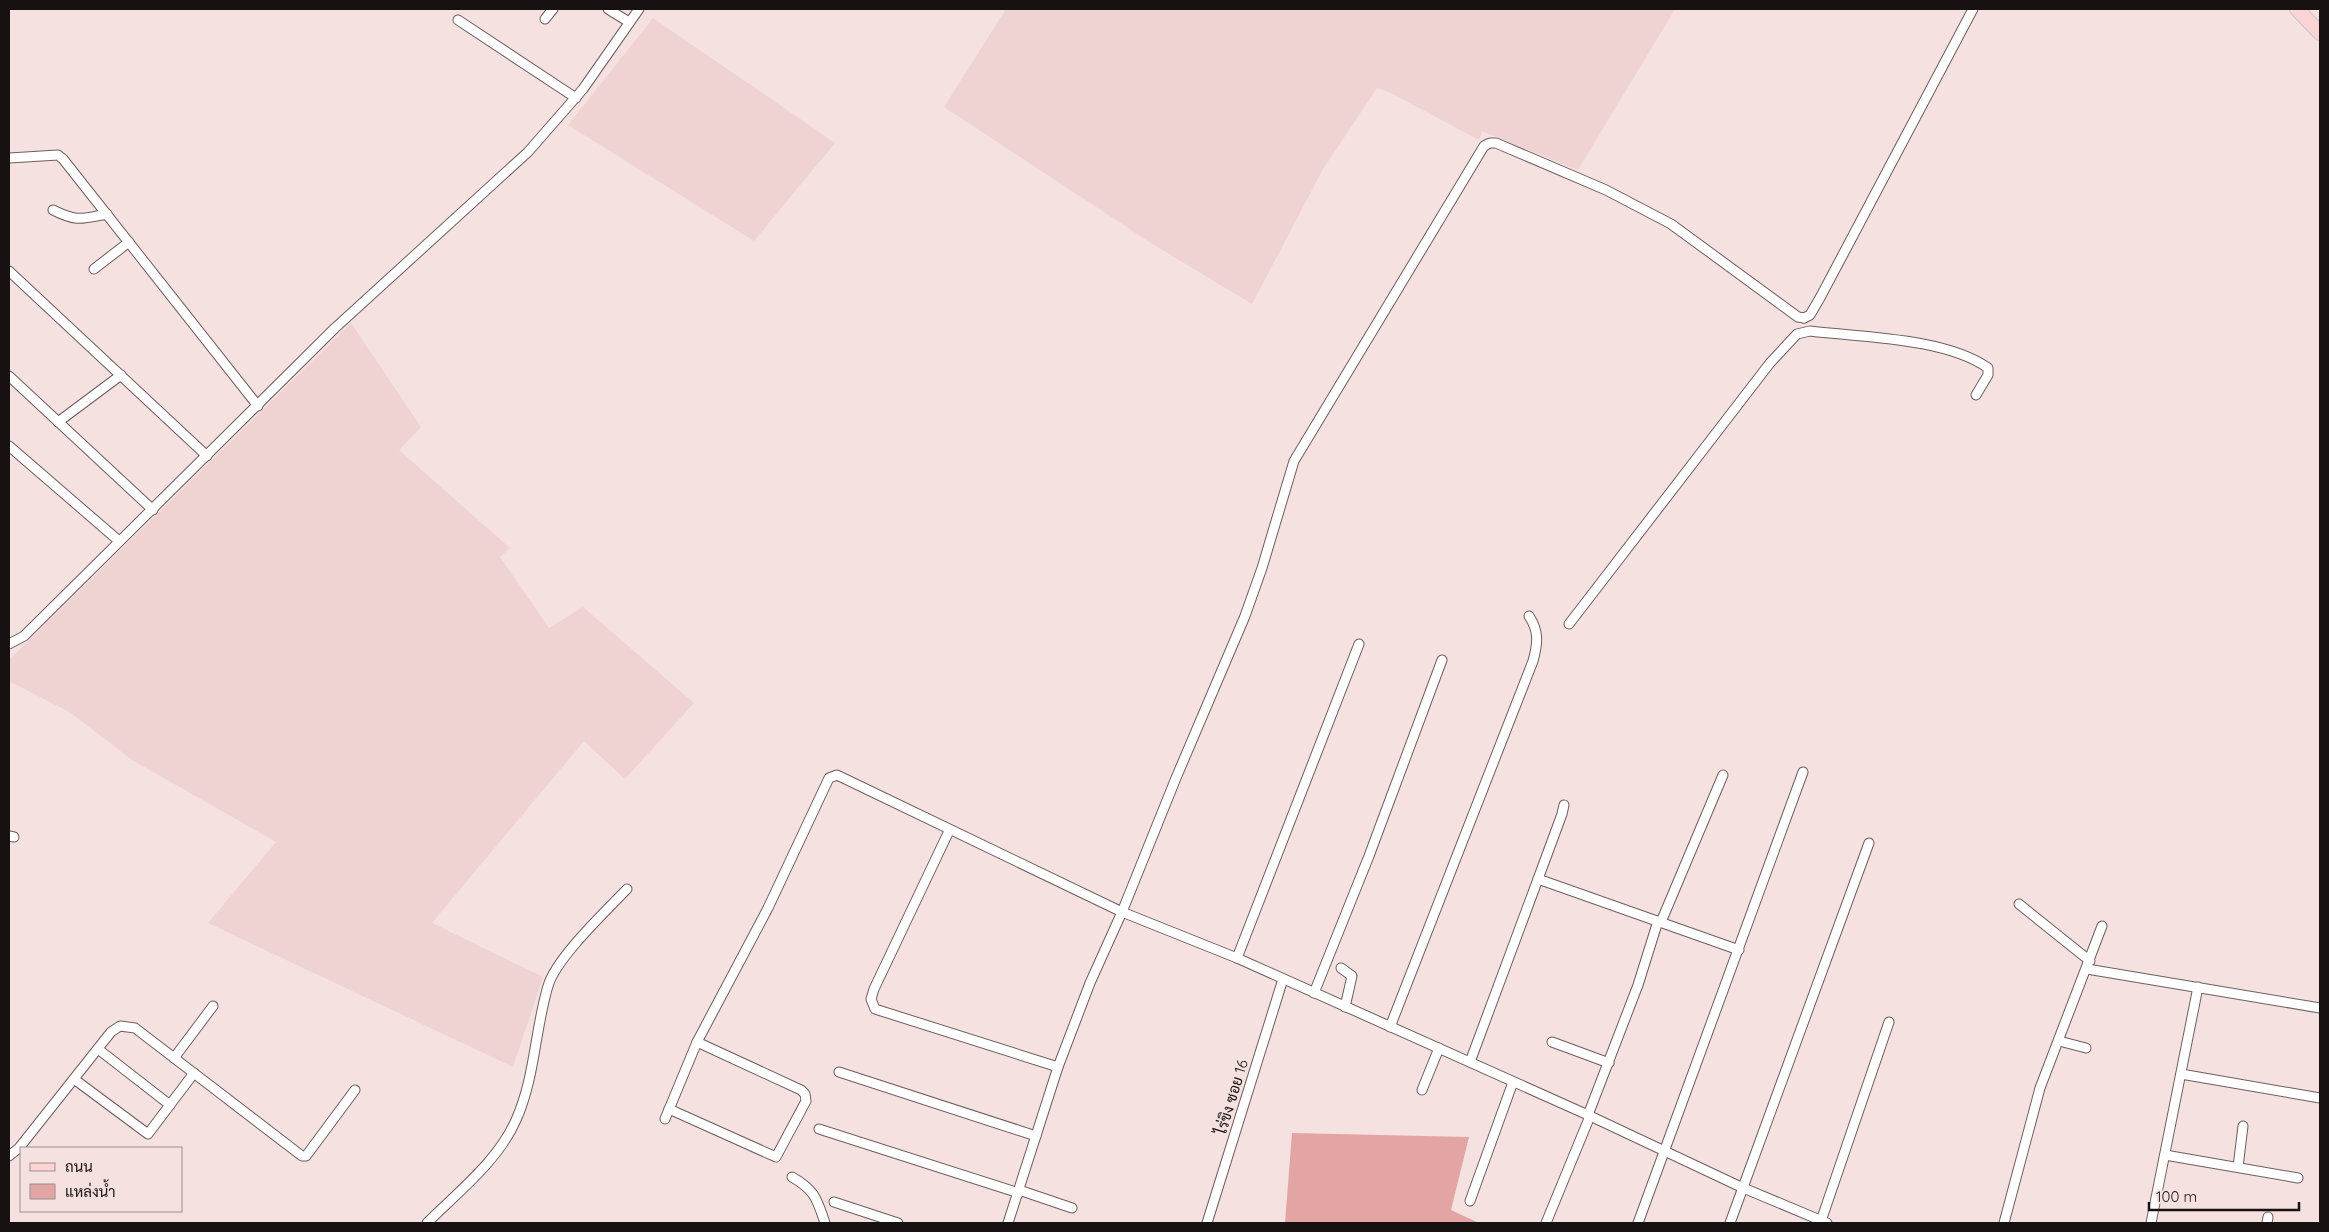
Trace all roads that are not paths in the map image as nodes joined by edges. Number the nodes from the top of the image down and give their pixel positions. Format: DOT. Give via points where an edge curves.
graph roads {
  1 [pos="552,9"];
  2 [pos="608,9"];
  3 [pos="639,9"];
  4 [pos="1973,9"];
  5 [pos="2297,9"];
  6 [pos="546,19"];
  7 [pos="458,20"];
  8 [pos="629,22"];
  9 [pos="2320,33"];
  10 [pos="576,98"];
  11 [pos="9,158"];
  12 [pos="53,210"];
  13 [pos="107,214"];
  14 [pos="129,242"];
  15 [pos="94,269"];
  16 [pos="9,271"];
  17 [pos="1804,318"];
  18 [pos="1804,331"];
  19 [pos="121,375"];
  20 [pos="9,376"];
  21 [pos="1976,395"];
  22 [pos="258,406"];
  23 [pos="58,422"];
  24 [pos="9,446"];
  25 [pos="208,456"];
  26 [pos="153,510"];
  27 [pos="120,541"];
  28 [pos="1529,616"];
  29 [pos="1569,624"];
  30 [pos="9,644"];
  31 [pos="1359,644"];
  32 [pos="1442,660"];
  33 [pos="1803,772"];
  34 [pos="1723,776"];
  35 [pos="1564,805"];
  36 [pos="949,831"];
  37 [pos="1869,843"];
  38 [pos="1538,879"];
  39 [pos="627,889"];
  40 [pos="2019,904"];
  41 [pos="1122,912"];
  42 [pos="1660,921"];
  43 [pos="2102,926"];
  44 [pos="1739,950"];
  45 [pos="1237,958"];
  46 [pos="2089,965"];
  47 [pos="1341,968"];
  48 [pos="1283,980"];
  49 [pos="2198,987"];
  50 [pos="1314,993"];
  51 [pos="212,1006"];
  52 [pos="1345,1007"];
  53 [pos="2320,1008"];
  54 [pos="1889,1022"];
  55 [pos="1390,1027"];
  56 [pos="2059,1040"];
  57 [pos="697,1042"];
  58 [pos="1552,1042"];
  59 [pos="1439,1048"];
  60 [pos="2086,1048"];
  61 [pos="98,1049"];
  62 [pos="174,1058"];
  63 [pos="1470,1062"];
  64 [pos="1608,1063"];
  65 [pos="1058,1067"];
  66 [pos="839,1072"];
  67 [pos="194,1073"];
  68 [pos="2181,1074"];
  69 [pos="74,1079"];
  70 [pos="1513,1082"];
  71 [pos="355,1090"];
  72 [pos="1422,1090"];
  73 [pos="2320,1098"];
  74 [pos="170,1105"];
  75 [pos="669,1109"];
  76 [pos="1589,1115"];
  77 [pos="665,1119"];
  78 [pos="2243,1126"];
  79 [pos="819,1129"];
  80 [pos="1036,1136"];
  81 [pos="1664,1150"];
  82 [pos="2165,1154"];
  83 [pos="9,1156"];
  84 [pos="2238,1167"];
  85 [pos="792,1177"];
  86 [pos="2298,1178"];
  87 [pos="1742,1187"];
  88 [pos="1019,1191"];
  89 [pos="1470,1201"];
  90 [pos="834,1202"];
  91 [pos="1072,1208"];
  92 [pos="1824,1222"];
  93 [pos="427,1223"];
  94 [pos="825,1223"];
  95 [pos="898,1223"];
  96 [pos="1008,1223"];
  97 [pos="1207,1223"];
  98 [pos="1546,1223"];
  99 [pos="1638,1223"];
  100 [pos="1730,1223"];
  101 [pos="2004,1223"];
  102 [pos="2151,1223"];
  1 -- 6 [label="street"];
  2 -- 8 [label="street"];
  3 -- 8 [label="street"];
  4 -- 17 [label="street" via="1821,296 1810,315"];
  5 -- 9 [label="main road"];
  7 -- 10 [label="street"];
  8 -- 10 [label="street"];
  10 -- 22 [label="street" via="528,152 360,304"];
  11 -- 13 [label="street" via="58,156"];
  12 -- 13 [label="street" via="78,220"];
  13 -- 14 [label="street"];
  14 -- 15 [label="street"];
  14 -- 22 [label="street"];
  16 -- 19 [label="street"];
  17 -- 18 [label="street"];
  17 -- 41 [label="street" via="1798,317 1670,224 1606,190 1496,143 1484,146 1294,461 1245,616"];
  18 -- 21 [label="street" via="1925,344 1956,352 1988,368 1988,375"];
  18 -- 29 [label="street" via="1788,342 1770,363"];
  19 -- 23 [label="street"];
  19 -- 25 [label="street"];
  20 -- 23 [label="street"];
  22 -- 25 [label="street"];
  23 -- 26 [label="street"];
  24 -- 27 [label="street"];
  25 -- 26 [label="street"];
  26 -- 27 [label="street"];
  27 -- 30 [label="street" via="24,636"];
  28 -- 55 [label="street" via="1538,633 1533,661"];
  31 -- 45 [label="street"];
  32 -- 50 [label="street"];
  33 -- 44 [label="street"];
  34 -- 42 [label="street"];
  35 -- 38 [label="street"];
  36 -- 41 [label="street"];
  36 -- 57 [label="street" via="837,775 829,778 768,908"];
  36 -- 65 [label="street" via="874,988 872,1004 875,1009"];
  37 -- 87 [label="street"];
  38 -- 42 [label="street"];
  38 -- 63 [label="street"];
  39 -- 93 [label="street" via="554,972 548,985 536,1048 517,1119 508,1136 495,1155"];
  40 -- 46 [label="street"];
  41 -- 45 [label="street"];
  41 -- 65 [label="street"];
  42 -- 44 [label="street"];
  42 -- 64 [label="street"];
  43 -- 46 [label="street"];
  44 -- 81 [label="street"];
  45 -- 48 [label="street"];
  46 -- 49 [label="street"];
  46 -- 56 [label="street"];
  47 -- 52 [label="street" via="1352,976"];
  48 -- 50 [label="street"];
  48 -- 97 [label="street, ไร่ขิง ซอย 16"];
  49 -- 53 [label="street"];
  49 -- 68 [label="street"];
  50 -- 52 [label="street"];
  51 -- 62 [label="street"];
  52 -- 55 [label="street"];
  54 -- 92 [label="street"];
  55 -- 59 [label="street"];
  56 -- 60 [label="street"];
  56 -- 101 [label="street" via="2040,1088"];
  57 -- 75 [label="street"];
  57 -- 75 [label="street" via="801,1090 806,1101 776,1157"];
  58 -- 64 [label="street"];
  59 -- 63 [label="street"];
  59 -- 72 [label="street"];
  61 -- 62 [label="street" via="111,1032 126,1025 135,1028"];
  61 -- 69 [label="street"];
  61 -- 74 [label="street"];
  62 -- 67 [label="street"];
  63 -- 70 [label="street"];
  64 -- 76 [label="street"];
  65 -- 80 [label="street"];
  66 -- 80 [label="street"];
  67 -- 71 [label="street" via="302,1156 306,1156"];
  67 -- 74 [label="street"];
  68 -- 73 [label="street"];
  68 -- 82 [label="street"];
  69 -- 74 [label="street" via="148,1134"];
  69 -- 83 [label="street"];
  70 -- 76 [label="street"];
  70 -- 89 [label="street"];
  75 -- 77 [label="street"];
  76 -- 81 [label="street"];
  76 -- 98 [label="street"];
  78 -- 84 [label="street"];
  79 -- 88 [label="street"];
  80 -- 88 [label="street"];
  81 -- 87 [label="street"];
  81 -- 99 [label="street"];
  82 -- 84 [label="street"];
  82 -- 102 [label="street"];
  84 -- 86 [label="street"];
  85 -- 94 [label="street" via="809,1187 816,1196"];
  87 -- 92 [label="street"];
  87 -- 100 [label="street"];
  88 -- 91 [label="street"];
  88 -- 96 [label="street"];
  90 -- 95 [label="street"];
}
